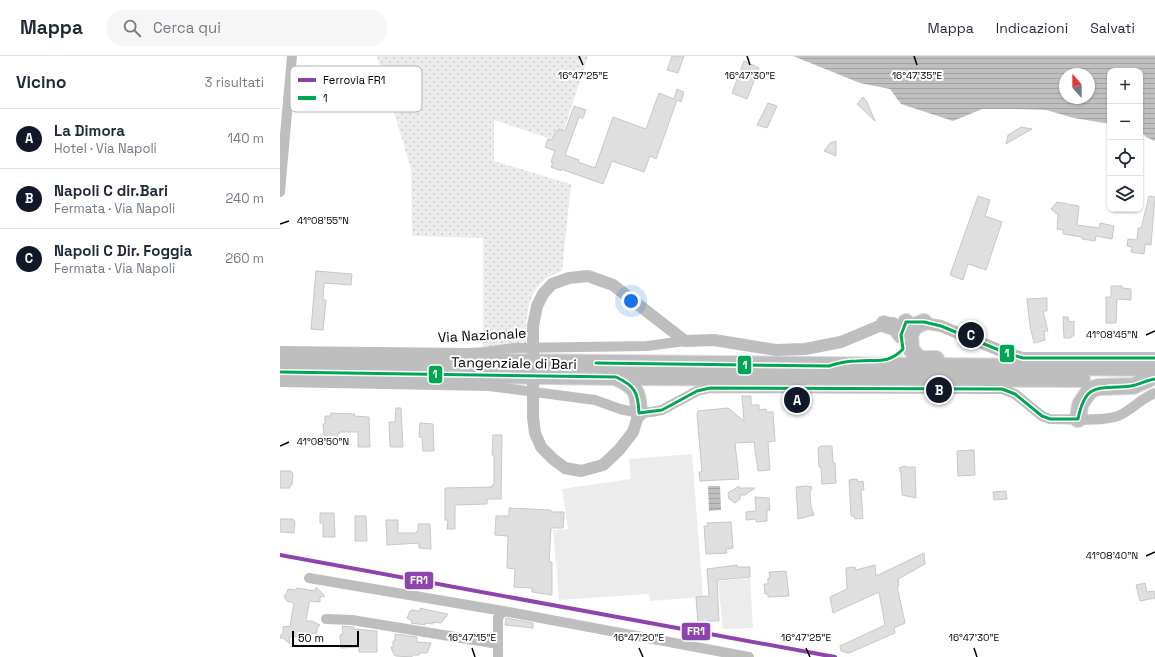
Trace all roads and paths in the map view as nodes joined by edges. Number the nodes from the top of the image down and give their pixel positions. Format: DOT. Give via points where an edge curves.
graph roads {
  1 [pos="292,56"];
  2 [pos="291,66"];
  3 [pos="290,79"];
  4 [pos="280,192"];
  5 [pos="924,322"];
  6 [pos="884,324"];
  7 [pos="906,331"];
  8 [pos="685,341"];
  9 [pos="280,351"];
  10 [pos="1155,358"];
  11 [pos="280,360"];
  12 [pos="829,366"];
  13 [pos="984,366"];
  14 [pos="280,372"];
  15 [pos="616,377"];
  16 [pos="665,377"];
  17 [pos="1016,378"];
  18 [pos="1153,380"];
  19 [pos="280,382"];
  20 [pos="639,405"];
  21 [pos="1079,412"];
  22 [pos="310,578"];
  23 [pos="503,611"];
  24 [pos="326,619"];
  25 [pos="498,644"];
  26 [pos="498,657"];
  27 [pos="749,657"];
  1 -- 2 [label="street"];
  3 -- 4 [label="street"];
  5 -- 7 [label="highway"];
  5 -- 10 [label="street" via="941,326 1006,354 1022,358"];
  6 -- 7 [label="highway"];
  6 -- 8 [label="street, Via Nazionale" via="841,342 804,349 776,350 714,340"];
  7 -- 12 [label="highway" via="903,349 898,356 888,361 851,361"];
  7 -- 13 [label="highway" via="911,349 917,357 970,360"];
  8 -- 9 [label="street, Via Nazionale" via="647,346 514,348 468,353"];
  8 -- 20 [label="street, Via Nazionale, bridge" via="613,285 588,276 569,278 552,284 543,294 537,306 533,326 533,417 535,433 541,447 564,468 581,471 603,465 633,432"];
  11 -- 12 [label="highway, Tangenziale di Bari"];
  12 -- 13 [label="highway, Tangenziale di Bari"];
  13 -- 18 [label="highway, Tangenziale di Bari"];
  14 -- 15 [label="highway, Tangenziale di Bari"];
  15 -- 16 [label="highway, Tangenziale di Bari"];
  15 -- 20 [label="highway" via="635,389"];
  16 -- 17 [label="highway, Tangenziale di Bari"];
  16 -- 20 [label="highway" via="649,383 643,389"];
  17 -- 18 [label="highway, Tangenziale di Bari"];
  17 -- 21 [label="highway" via="1029,385 1065,386 1072,389"];
  18 -- 21 [label="highway" via="1133,386 1092,389"];
  18 -- 21 [label="street" via="1148,396 1119,416 1105,419"];
  19 -- 20 [label="street" via="489,386 595,400 620,409"];
  20 -- 21 [label="street" via="651,412 662,410 697,391 710,388 1002,389 1015,394 1042,416 1050,419"];
  22 -- 23 [label="street"];
  23 -- 25 [label="street" via="498,618"];
  23 -- 27 [label="street"];
  24 -- 25 [label="street" via="352,620"];
  25 -- 26 [label="street"];
}
